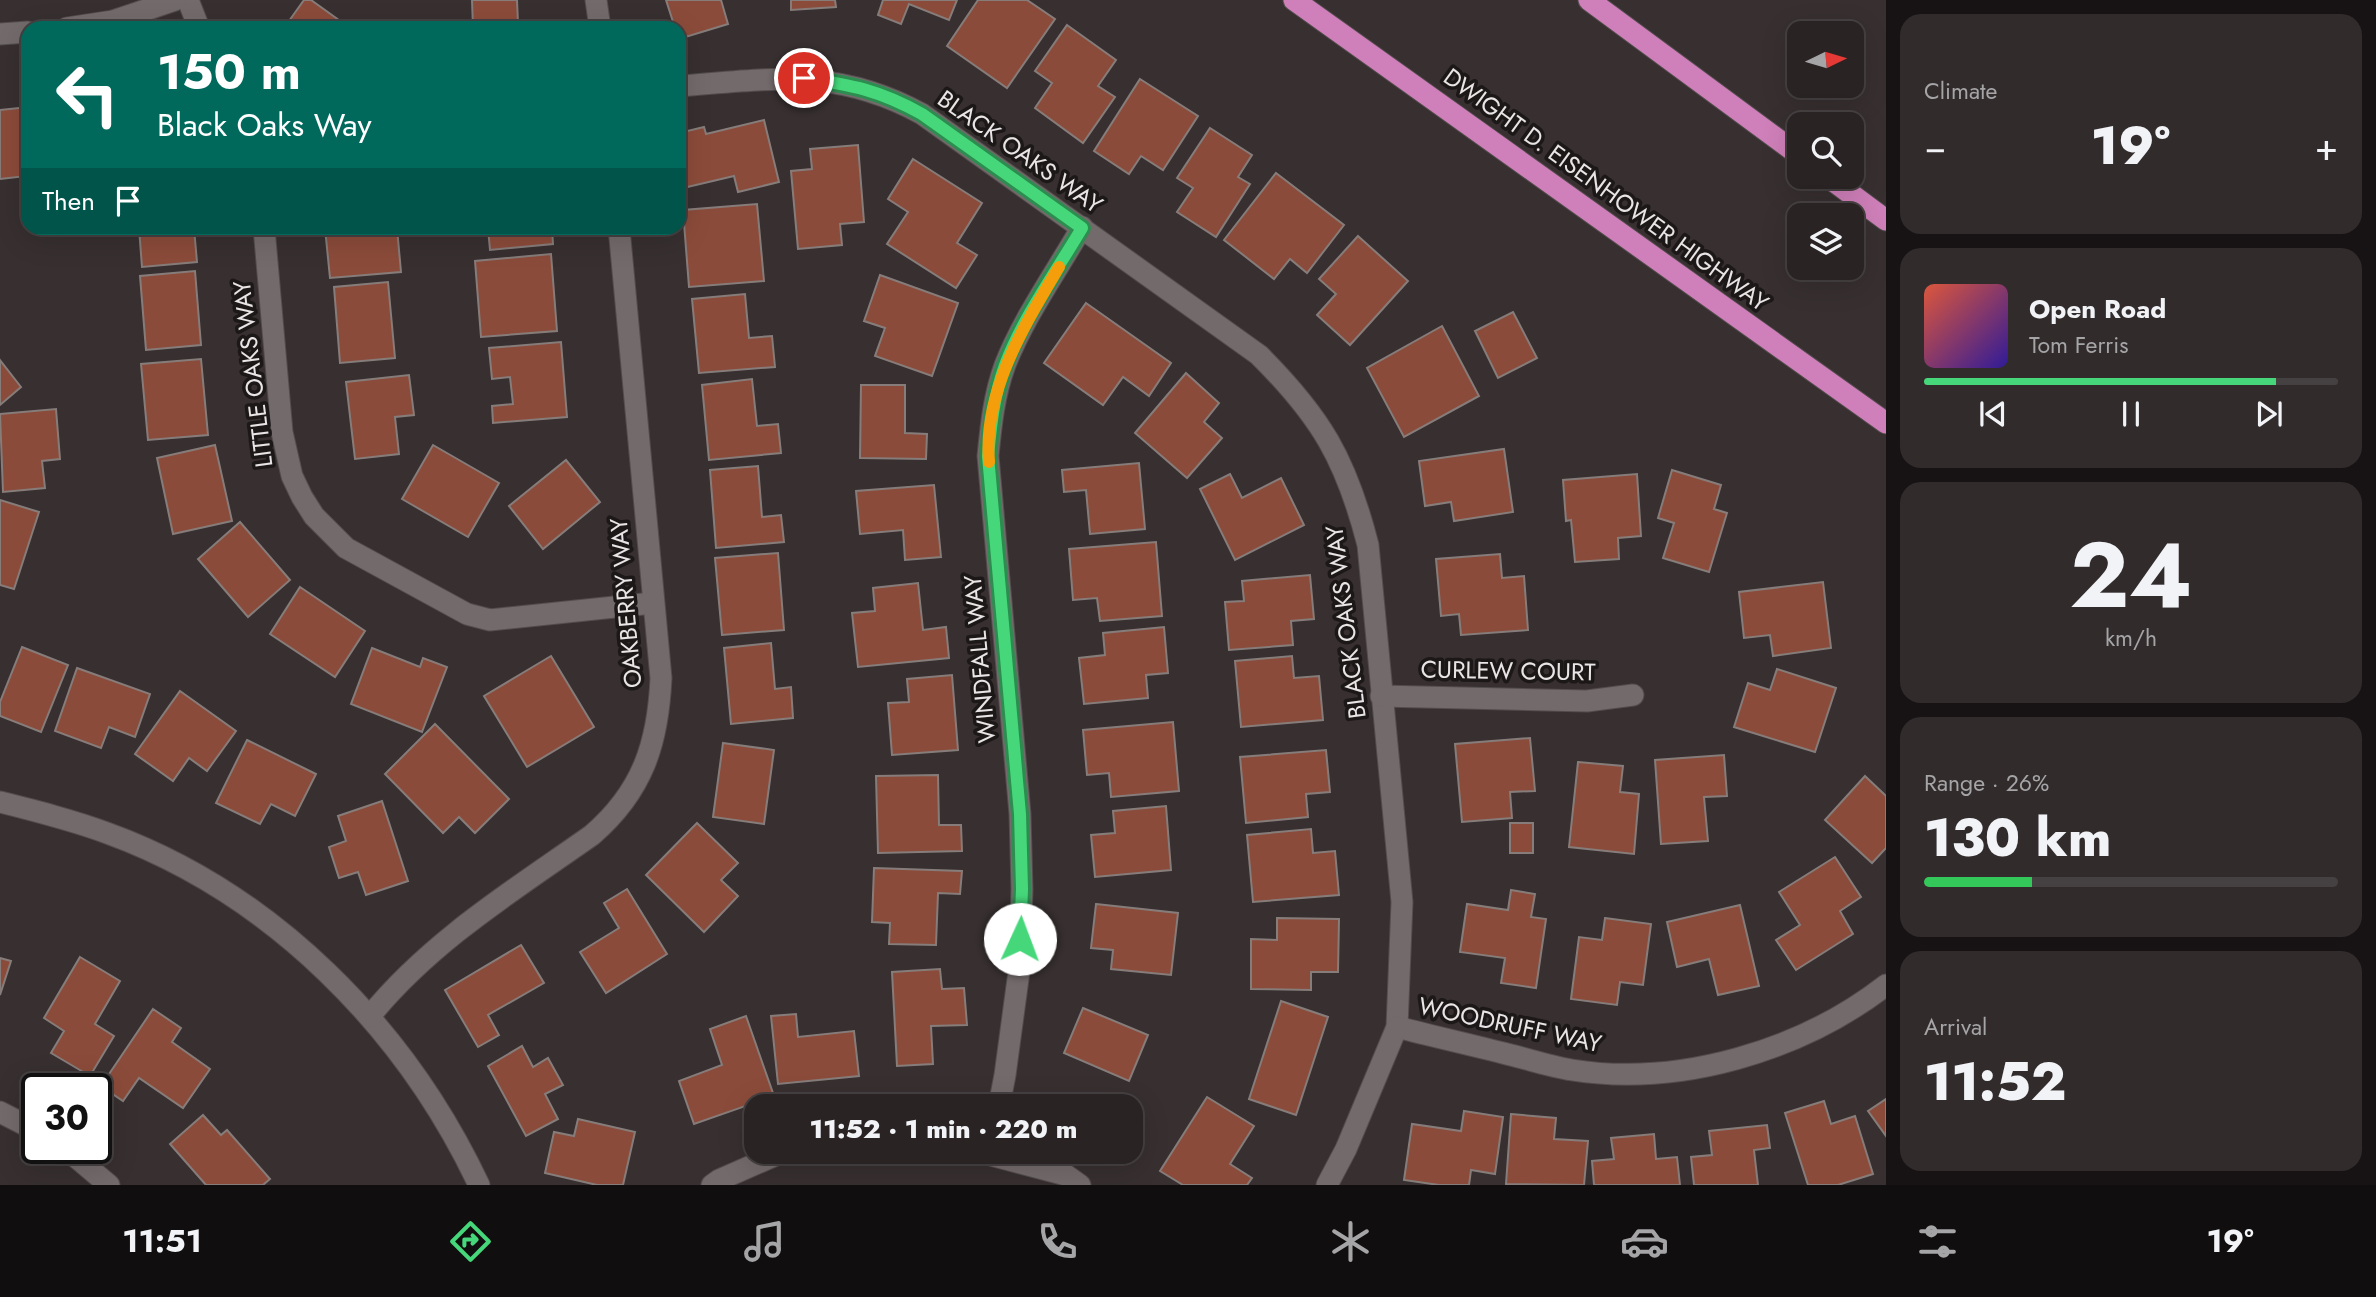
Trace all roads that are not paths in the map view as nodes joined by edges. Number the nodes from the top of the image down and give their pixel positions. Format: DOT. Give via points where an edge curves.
graph roads {
  1 [pos="175,0"];
  2 [pos="188,0"];
  3 [pos="596,0"];
  4 [pos="1294,0"];
  5 [pos="1589,0"];
  6 [pos="113,21"];
  7 [pos="196,21"];
  8 [pos="599,21"];
  9 [pos="21,32"];
  10 [pos="0,34"];
  11 [pos="686,86"];
  12 [pos="1787,146"];
  13 [pos="1844,189"];
  14 [pos="1886,220"];
  15 [pos="1082,228"];
  16 [pos="265,235"];
  17 [pos="620,235"];
  18 [pos="1886,423"];
  19 [pos="653,603"];
  20 [pos="1633,695"];
  21 [pos="1381,696"];
  22 [pos="0,802"];
  23 [pos="1886,985"];
  24 [pos="370,1016"];
  25 [pos="1397,1027"];
  26 [pos="1002,1094"];
  27 [pos="0,1112"];
  28 [pos="21,1122"];
  29 [pos="84,1164"];
  30 [pos="756,1164"];
  31 [pos="1027,1164"];
  32 [pos="109,1185"];
  33 [pos="479,1185"];
  34 [pos="712,1185"];
  35 [pos="1080,1185"];
  36 [pos="1327,1185"];
  1 -- 6 [label="street"];
  2 -- 7 [label="street"];
  3 -- 8 [label="street"];
  4 -- 18 [label="highway, DWIGHT D. EISENHOWER HIGHWAY"];
  5 -- 12 [label="highway"];
  9 -- 10 [label="street"];
  11 -- 15 [label="street, BLACK OAKS WAY" via="804,78 877,92 922,114"];
  13 -- 14 [label="highway"];
  15 -- 21 [label="street, BLACK OAKS WAY" via="1259,355 1318,421 1341,460 1368,545"];
  15 -- 26 [label="street, WINDFALL WAY" via="1005,365 993,410 988,456 1020,814 1022,889 1020,964"];
  16 -- 19 [label="street, LITTLE OAKS WAY" via="285,454 302,496 329,533 346,548 434,597 490,620"];
  17 -- 19 [label="street, OAKBERRY WAY"];
  19 -- 24 [label="street, OAKBERRY WAY" via="661,678 659,714 642,774 629,796 592,835 452,933"];
  20 -- 21 [label="street, CURLEW COURT" via="1587,701"];
  21 -- 25 [label="street, BLACK OAKS WAY" via="1402,902"];
  22 -- 24 [label="street" via="109,833 174,863 289,938"];
  23 -- 25 [label="street, WOODRUFF WAY" via="1809,1033 1757,1053 1682,1070 1571,1070"];
  24 -- 33 [label="street" via="424,1086"];
  25 -- 36 [label="street, BLACK OAKS WAY"];
  27 -- 28 [label="street"];
  29 -- 32 [label="street"];
  30 -- 34 [label="street"];
  31 -- 35 [label="street" via="1066,1175"];
}
